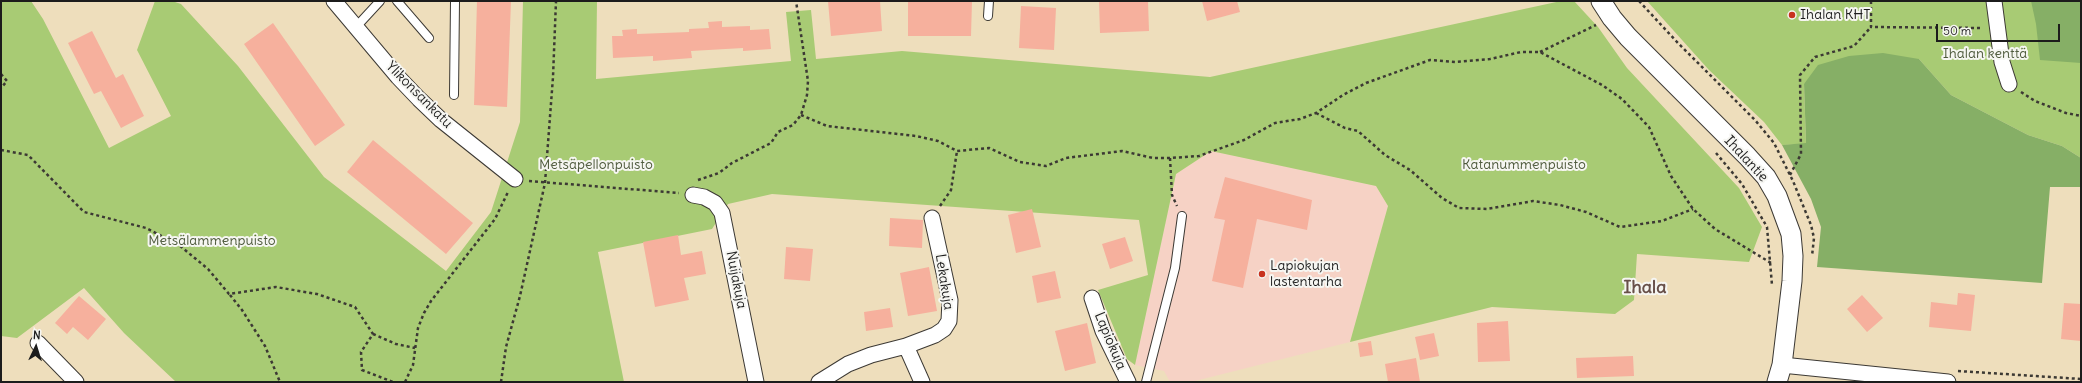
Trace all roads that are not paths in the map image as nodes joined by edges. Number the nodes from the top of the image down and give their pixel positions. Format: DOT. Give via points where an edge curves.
graph roads {
  1 [pos="334,1"];
  2 [pos="380,1"];
  3 [pos="397,1"];
  4 [pos="455,1"];
  5 [pos="989,1"];
  6 [pos="1601,1"];
  7 [pos="1994,1"];
  8 [pos="988,16"];
  9 [pos="356,27"];
  10 [pos="428,38"];
  11 [pos="2009,84"];
  12 [pos="454,95"];
  13 [pos="515,179"];
  14 [pos="689,189"];
  15 [pos="1182,216"];
  16 [pos="932,218"];
  17 [pos="1092,298"];
  18 [pos="38,343"];
  19 [pos="906,346"];
  20 [pos="1780,374"];
  21 [pos="76,382"];
  22 [pos="756,382"];
  23 [pos="819,382"];
  24 [pos="922,382"];
  25 [pos="1128,382"];
  26 [pos="1146,382"];
  27 [pos="1948,382"];
  1 -- 9 [label="street, Ylikonsankatu"];
  2 -- 9 [label="lane"];
  3 -- 10 [label="lane"];
  4 -- 12 [label="lane"];
  5 -- 8 [label="lane"];
  6 -- 20 [label="street, Ihalantie" via="1628,37 1766,177 1777,196 1791,234 1794,256"];
  7 -- 11 [label="street" via="2002,62"];
  9 -- 13 [label="street, Ylikonsankatu" via="419,99 441,120"];
  14 -- 22 [label="street, Nuijakuja" via="715,203 722,213"];
  15 -- 26 [label="lane" via="1175,268"];
  16 -- 19 [label="street, Lekakuja" via="950,300 949,321 936,335"];
  17 -- 25 [label="street, Lapiokuja" via="1103,331"];
  18 -- 21 [label="street"];
  19 -- 23 [label="street" via="870,355 848,364"];
  19 -- 24 [label="street"];
  20 -- 27 [label="street"];
}
